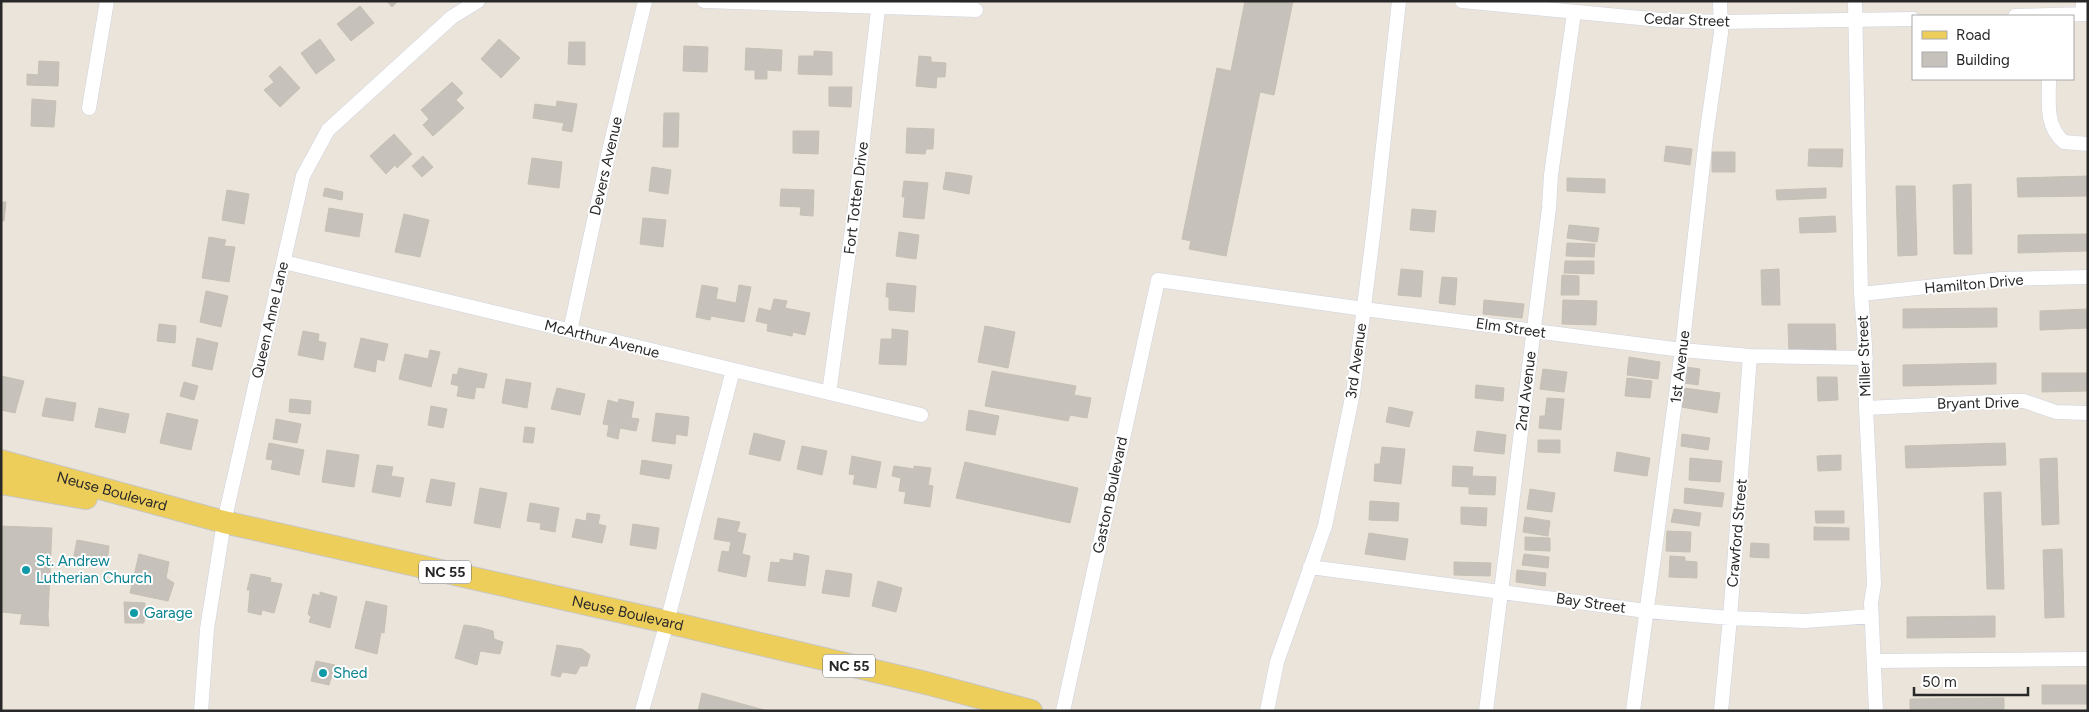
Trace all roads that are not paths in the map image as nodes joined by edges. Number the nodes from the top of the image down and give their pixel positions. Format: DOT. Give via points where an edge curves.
graph roads {
  1 [pos="106,1"];
  2 [pos="645,1"];
  3 [pos="704,1"];
  4 [pos="1399,1"];
  5 [pos="1462,1"];
  6 [pos="1720,1"];
  7 [pos="1855,1"];
  8 [pos="474,2"];
  9 [pos="878,5"];
  10 [pos="976,10"];
  11 [pos="2085,10"];
  12 [pos="1574,13"];
  13 [pos="2055,15"];
  14 [pos="1912,19"];
  15 [pos="1855,20"];
  16 [pos="1722,22"];
  17 [pos="2049,80"];
  18 [pos="88,108"];
  19 [pos="2088,144"];
  20 [pos="284,262"];
  21 [pos="2088,277"];
  22 [pos="1158,280"];
  23 [pos="1861,294"];
  24 [pos="1364,309"];
  25 [pos="570,331"];
  26 [pos="1534,332"];
  27 [pos="1682,350"];
  28 [pos="1750,356"];
  29 [pos="1866,358"];
  30 [pos="733,370"];
  31 [pos="829,393"];
  32 [pos="1866,408"];
  33 [pos="2088,412"];
  34 [pos="921,415"];
  35 [pos="1,462"];
  36 [pos="1,483"];
  37 [pos="224,522"];
  38 [pos="1310,567"];
  39 [pos="1501,591"];
  40 [pos="1646,611"];
  41 [pos="1872,616"];
  42 [pos="1730,618"];
  43 [pos="667,622"];
  44 [pos="2088,659"];
  45 [pos="1874,661"];
  46 [pos="201,711"];
  47 [pos="642,711"];
  48 [pos="1031,711"];
  49 [pos="1062,711"];
  50 [pos="1267,711"];
  51 [pos="1486,711"];
  52 [pos="1633,711"];
  53 [pos="1722,711"];
  54 [pos="1876,711"];
  1 -- 18 [label="street"];
  2 -- 25 [label="street, Devers Avenue"];
  3 -- 9 [label="street"];
  4 -- 24 [label="street, 3rd Avenue"];
  5 -- 12 [label="street, Cedar Street"];
  6 -- 16 [label="street, 1st Avenue"];
  7 -- 15 [label="street, Miller Street"];
  8 -- 20 [label="street, Queen Anne Lane" via="452,17 328,130 303,176"];
  9 -- 10 [label="street"];
  9 -- 31 [label="street, Fort Totten Drive" via="855,208"];
  11 -- 13 [label="street"];
  12 -- 16 [label="street, Cedar Street"];
  12 -- 26 [label="street, 2nd Avenue" via="1551,175"];
  14 -- 15 [label="street, Cedar Street"];
  15 -- 16 [label="street, Cedar Street"];
  15 -- 23 [label="street, Miller Street"];
  16 -- 27 [label="street, 1st Avenue"];
  17 -- 19 [label="street" via="2053,130 2064,142"];
  20 -- 25 [label="street, McArthur Avenue"];
  20 -- 37 [label="street, Queen Anne Lane"];
  21 -- 23 [label="street, Hamilton Drive" via="2001,279"];
  22 -- 24 [label="street, Elm Street"];
  22 -- 49 [label="street, Gaston Boulevard"];
  23 -- 29 [label="street, Miller Street"];
  24 -- 26 [label="street, Elm Street"];
  24 -- 38 [label="street, 3rd Avenue" via="1353,393 1325,526"];
  25 -- 30 [label="street, McArthur Avenue"];
  26 -- 27 [label="street, Elm Street"];
  26 -- 39 [label="street, 2nd Avenue"];
  27 -- 28 [label="street, Elm Street"];
  27 -- 40 [label="street, 1st Avenue"];
  28 -- 29 [label="street, Elm Street"];
  28 -- 42 [label="street, Crawford Street"];
  29 -- 32 [label="street, Miller Street"];
  30 -- 31 [label="street, McArthur Avenue"];
  30 -- 43 [label="street"];
  31 -- 34 [label="street, McArthur Avenue"];
  32 -- 33 [label="street, Bryant Drive" via="2012,401 2056,412"];
  32 -- 41 [label="street, Miller Street" via="1874,584"];
  35 -- 37 [label="main road, Neuse Boulevard / NC 55"];
  36 -- 37 [label="main road, Neuse Boulevard / NC 55"];
  37 -- 43 [label="main road, Neuse Boulevard / NC 55"];
  37 -- 46 [label="street, Queen Anne Lane" via="207,629"];
  38 -- 39 [label="street, Bay Street"];
  38 -- 50 [label="street, 3rd Avenue" via="1278,662"];
  39 -- 40 [label="street, Bay Street"];
  39 -- 51 [label="street, 2nd Avenue"];
  40 -- 42 [label="street, Bay Street"];
  40 -- 52 [label="street, 1st Avenue"];
  41 -- 42 [label="street, Bay Street" via="1804,621"];
  41 -- 45 [label="street, Miller Street"];
  42 -- 53 [label="street, Crawford Street"];
  43 -- 47 [label="street"];
  43 -- 48 [label="main road, Neuse Boulevard / NC 55"];
  44 -- 45 [label="street"];
  45 -- 54 [label="street, Miller Street"];
}
